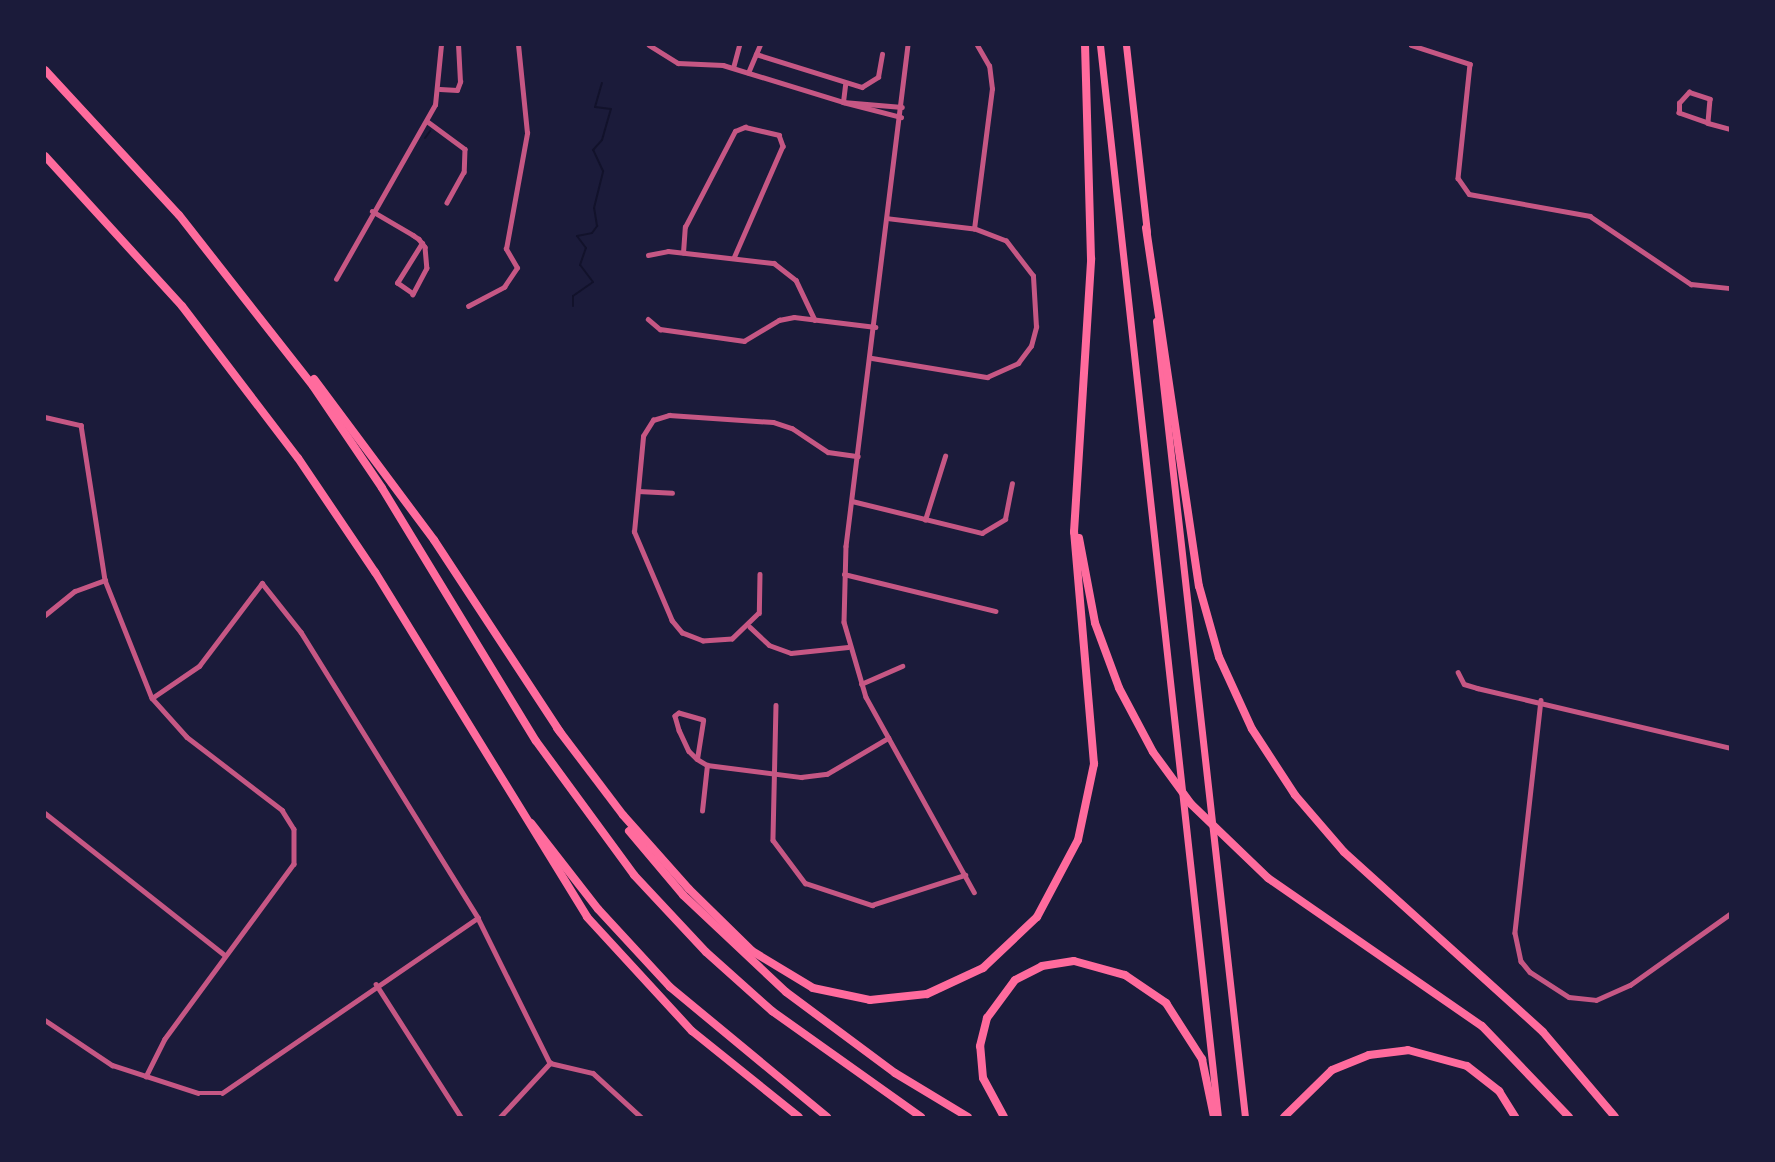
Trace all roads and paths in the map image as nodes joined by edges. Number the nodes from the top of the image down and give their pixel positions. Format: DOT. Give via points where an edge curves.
graph roads {
  1 [pos="441,45"];
  2 [pos="458,45"];
  3 [pos="518,45"];
  4 [pos="649,45"];
  5 [pos="739,45"];
  6 [pos="760,45"];
  7 [pos="908,45"];
  8 [pos="977,45"];
  9 [pos="1084,45"];
  10 [pos="1100,45"];
  11 [pos="1126,45"];
  12 [pos="1411,45"];
  13 [pos="756,54"];
  14 [pos="882,54"];
  15 [pos="733,68"];
  16 [pos="45,70"];
  17 [pos="748,73"];
  18 [pos="845,85"];
  19 [pos="440,89"];
  20 [pos="843,102"];
  21 [pos="902,107"];
  22 [pos="901,117"];
  23 [pos="427,121"];
  24 [pos="1708,123"];
  25 [pos="1730,129"];
  26 [pos="45,156"];
  27 [pos="447,203"];
  28 [pos="372,211"];
  29 [pos="890,219"];
  30 [pos="1146,228"];
  31 [pos="974,230"];
  32 [pos="422,243"];
  33 [pos="683,253"];
  34 [pos="648,255"];
  35 [pos="734,258"];
  36 [pos="336,279"];
  37 [pos="1730,288"];
  38 [pos="468,306"];
  39 [pos="648,320"];
  40 [pos="814,320"];
  41 [pos="875,327"];
  42 [pos="274,333"];
  43 [pos="872,358"];
  44 [pos="45,417"];
  45 [pos="858,456"];
  46 [pos="945,456"];
  47 [pos="1077,471"];
  48 [pos="1012,484"];
  49 [pos="638,491"];
  50 [pos="672,494"];
  51 [pos="852,501"];
  52 [pos="925,520"];
  53 [pos="760,574"];
  54 [pos="844,574"];
  55 [pos="105,580"];
  56 [pos="996,611"];
  57 [pos="45,615"];
  58 [pos="750,627"];
  59 [pos="848,647"];
  60 [pos="902,666"];
  61 [pos="1458,672"];
  62 [pos="861,684"];
  63 [pos="152,698"];
  64 [pos="1541,700"];
  65 [pos="776,705"];
  66 [pos="557,728"];
  67 [pos="888,738"];
  68 [pos="1730,748"];
  69 [pos="697,759"];
  70 [pos="493,765"];
  71 [pos="707,765"];
  72 [pos="771,774"];
  73 [pos="702,811"];
  74 [pos="45,813"];
  75 [pos="965,875"];
  76 [pos="974,892"];
  77 [pos="1730,914"];
  78 [pos="478,918"];
  79 [pos="225,955"];
  80 [pos="376,984"];
  81 [pos="45,1020"];
  82 [pos="550,1063"];
  83 [pos="146,1077"];
  84 [pos="461,1117"];
  85 [pos="500,1117"];
  86 [pos="641,1117"];
  87 [pos="800,1117"];
  88 [pos="827,1117"];
  89 [pos="921,1117"];
  90 [pos="968,1117"];
  91 [pos="1004,1117"];
  92 [pos="1214,1117"];
  93 [pos="1218,1117"];
  94 [pos="1245,1117"];
  95 [pos="1284,1117"];
  96 [pos="1515,1117"];
  97 [pos="1569,1117"];
  98 [pos="1615,1117"];
  1 -- 19 [label="street"];
  2 -- 19 [label="street" via="457,90"];
  3 -- 38 [label="street" via="527,134 506,249 517,268 504,287"];
  4 -- 15 [label="street" via="678,63"];
  5 -- 15 [label="street"];
  6 -- 13 [label="street"];
  7 -- 21 [label="street"];
  8 -- 31 [label="street" via="989,66 992,89"];
  9 -- 47 [label="highway" via="1091,268"];
  10 -- 93 [label="main road"];
  11 -- 30 [label="main road"];
  12 -- 37 [label="street" via="1470,64 1458,178 1469,194 1590,216 1691,284"];
  13 -- 17 [label="street"];
  13 -- 18 [label="street"];
  14 -- 18 [label="street" via="880,72 871,85"];
  15 -- 17 [label="street"];
  16 -- 42 [label="highway" via="179,215"];
  17 -- 20 [label="street"];
  18 -- 20 [label="street"];
  19 -- 23 [label="street"];
  20 -- 21 [label="street"];
  20 -- 22 [label="street"];
  21 -- 22 [label="street"];
  22 -- 29 [label="street"];
  23 -- 27 [label="street" via="462,143 464,172"];
  23 -- 28 [label="street"];
  24 -- 24 [label="street" via="1682,117 1679,103 1685,94 1710,99"];
  24 -- 25 [label="street"];
  26 -- 70 [label="highway" via="174,298 270,420 375,572"];
  28 -- 32 [label="street"];
  28 -- 36 [label="street"];
  29 -- 31 [label="street"];
  29 -- 41 [label="street"];
  30 -- 94 [label="main road"];
  30 -- 98 [label="highway" via="1199,586 1219,657 1252,729 1295,795 1337,845 1542,1032"];
  31 -- 43 [label="street" via="1006,240 1030,268 1036,311 1028,351 1007,371 981,378"];
  32 -- 32 [label="street" via="397,283 413,294 427,268"];
  33 -- 34 [label="street"];
  33 -- 35 [label="street"];
  33 -- 35 [label="street" via="685,227 735,131 745,127 779,135 783,146"];
  35 -- 40 [label="street" via="786,270"];
  39 -- 40 [label="street" via="660,328 744,341 779,320"];
  40 -- 41 [label="street"];
  41 -- 43 [label="street"];
  42 -- 66 [label="highway" via="394,482"];
  42 -- 89 [label="highway" via="382,488 536,741 634,875 706,952 772,1011"];
  43 -- 45 [label="street"];
  44 -- 55 [label="street" via="81,425"];
  45 -- 49 [label="street" via="828,452 779,424 663,416 653,420 643,436"];
  45 -- 51 [label="street"];
  46 -- 52 [label="street"];
  47 -- 66 [label="highway" via="1075,561 1095,747 1089,802 1078,840 1047,902 1011,946 966,979 927,994 870,1000 830,993 791,978 752,951 656,855"];
  47 -- 97 [label="highway" via="1082,561 1095,624 1135,722 1174,783 1268,878 1482,1026"];
  48 -- 52 [label="street" via="1005,519 989,531"];
  49 -- 50 [label="street"];
  49 -- 58 [label="street" via="636,539 676,628 713,643"];
  51 -- 52 [label="street"];
  51 -- 54 [label="street"];
  53 -- 58 [label="street" via="762,604"];
  54 -- 56 [label="street"];
  54 -- 59 [label="street"];
  55 -- 57 [label="street" via="75,591"];
  55 -- 63 [label="street"];
  58 -- 59 [label="street" via="769,645 791,653"];
  59 -- 62 [label="street"];
  60 -- 62 [label="street"];
  61 -- 64 [label="street" via="1471,686"];
  62 -- 67 [label="street"];
  63 -- 78 [label="street" via="198,666 262,584 301,632"];
  63 -- 79 [label="street" via="187,737 282,810 294,829 294,864"];
  64 -- 68 [label="street"];
  64 -- 77 [label="street" via="1515,933 1521,962 1569,996 1596,1000 1630,985"];
  65 -- 72 [label="street"];
  66 -- 90 [label="highway" via="632,835 723,936 820,1020"];
  67 -- 72 [label="street" via="820,776"];
  67 -- 75 [label="street"];
  69 -- 69 [label="street" via="679,730 675,716 679,713 703,720"];
  69 -- 71 [label="street"];
  70 -- 87 [label="highway" via="587,918 693,1031"];
  70 -- 88 [label="highway" via="564,867 631,947 707,1021"];
  71 -- 72 [label="street"];
  71 -- 73 [label="street"];
  72 -- 75 [label="street" via="776,848 816,890 878,905"];
  74 -- 79 [label="street"];
  75 -- 76 [label="street"];
  78 -- 80 [label="street"];
  78 -- 82 [label="street"];
  79 -- 83 [label="street"];
  80 -- 83 [label="street" via="228,1090 203,1095"];
  80 -- 84 [label="street"];
  81 -- 83 [label="street" via="99,1060"];
  82 -- 85 [label="street"];
  82 -- 86 [label="street" via="593,1073"];
  91 -- 92 [label="highway" via="983,1078 980,1046 987,1018 1016,980 1042,966 1074,962 1125,975 1166,1003 1202,1059"];
  95 -- 96 [label="highway" via="1332,1070 1368,1055 1408,1050 1467,1066 1499,1091"];
}
